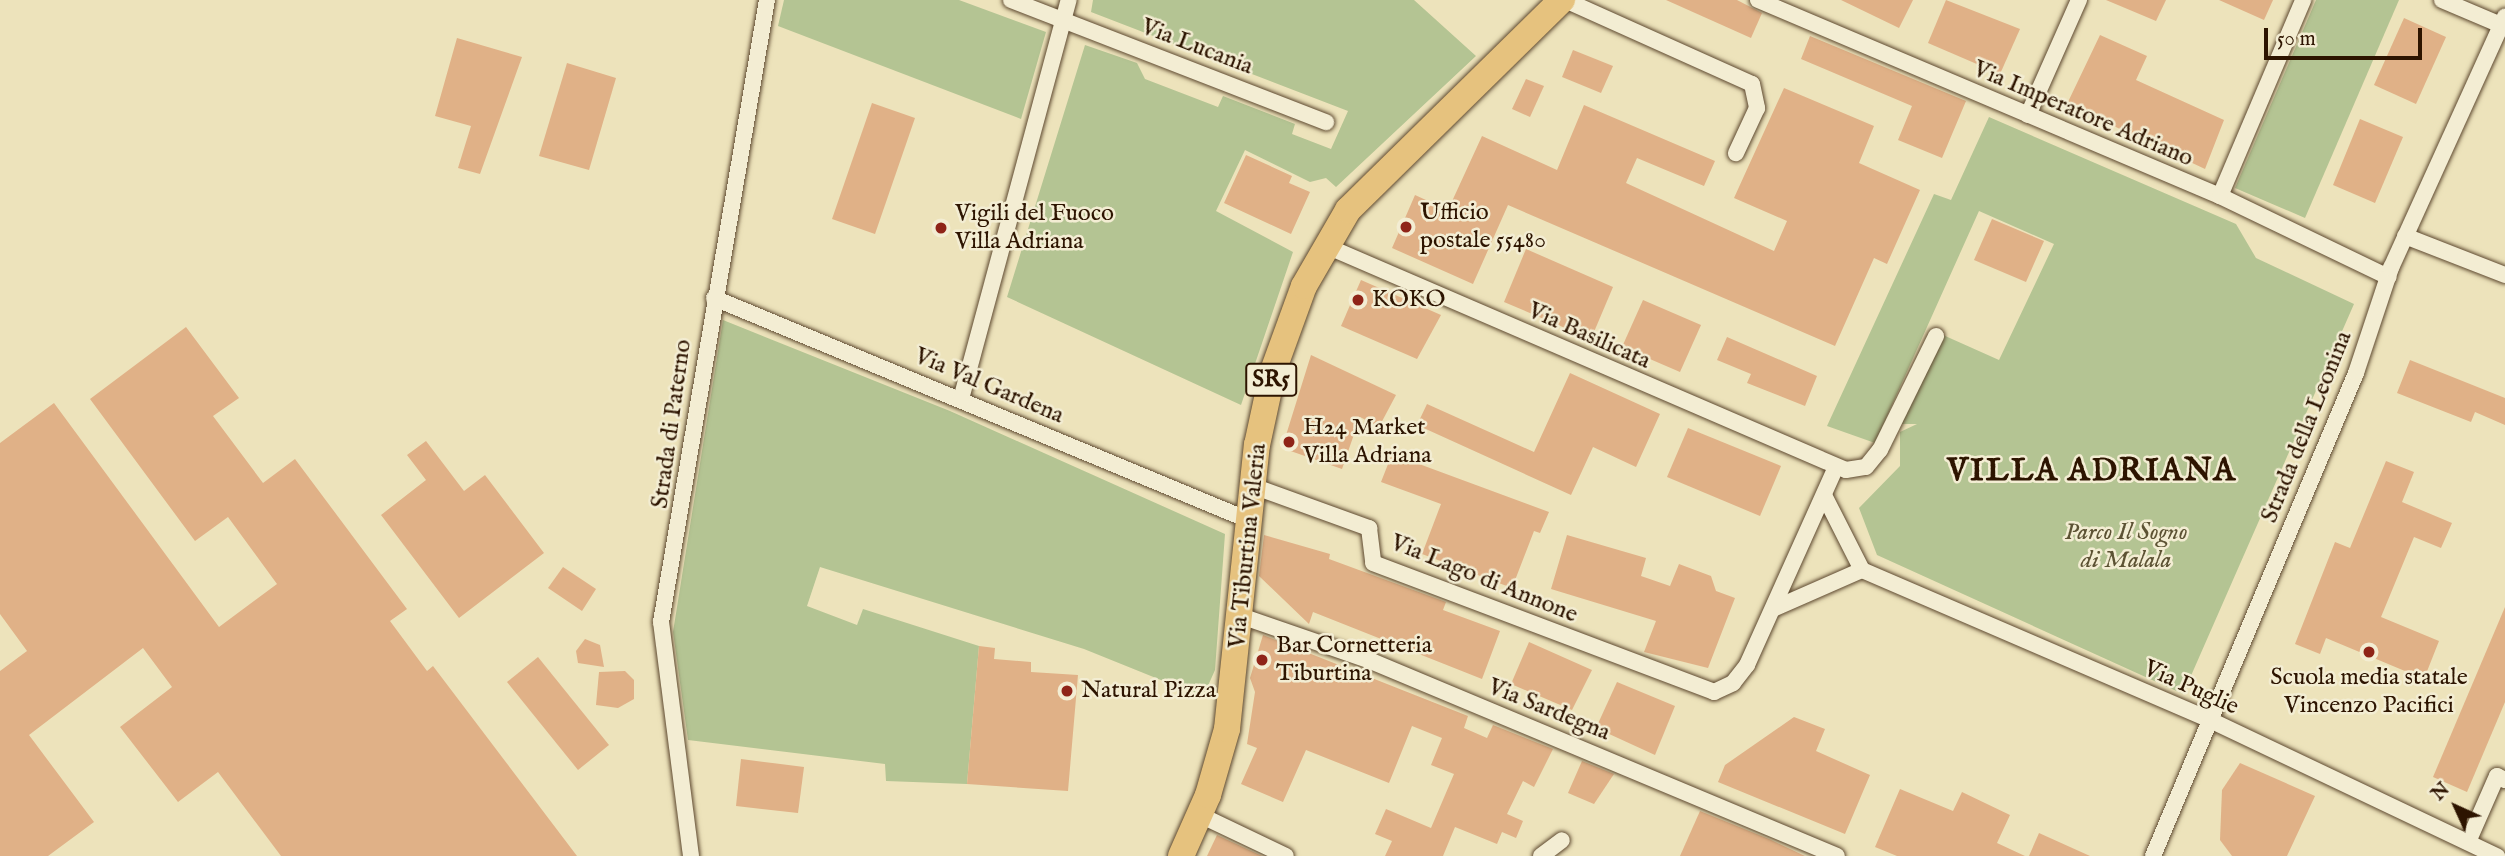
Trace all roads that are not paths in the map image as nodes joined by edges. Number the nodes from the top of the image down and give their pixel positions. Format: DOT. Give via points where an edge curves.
graph roads {
  1 [pos="767,0"];
  2 [pos="1011,0"];
  3 [pos="1069,0"];
  4 [pos="1564,0"];
  5 [pos="1758,0"];
  6 [pos="2079,0"];
  7 [pos="2303,0"];
  8 [pos="2442,0"];
  9 [pos="1066,20"];
  10 [pos="2503,21"];
  11 [pos="2028,115"];
  12 [pos="1326,122"];
  13 [pos="1736,153"];
  14 [pos="2220,197"];
  15 [pos="2405,236"];
  16 [pos="1324,245"];
  17 [pos="2505,275"];
  18 [pos="2388,277"];
  19 [pos="714,298"];
  20 [pos="1936,336"];
  21 [pos="961,399"];
  22 [pos="1836,467"];
  23 [pos="1250,485"];
  24 [pos="1825,496"];
  25 [pos="1246,519"];
  26 [pos="1862,570"];
  27 [pos="1773,609"];
  28 [pos="1241,616"];
  29 [pos="2210,720"];
  30 [pos="2505,780"];
  31 [pos="1200,815"];
  32 [pos="1562,840"];
  33 [pos="2468,842"];
  34 [pos="691,856"];
  35 [pos="1181,856"];
  36 [pos="1286,856"];
  37 [pos="1541,856"];
  38 [pos="1837,856"];
  39 [pos="2153,856"];
  40 [pos="2497,856"];
  1 -- 19 [label="street, Strada di Paterno"];
  2 -- 9 [label="street, Via Lucania"];
  3 -- 9 [label="street"];
  4 -- 13 [label="street" via="1752,83 1758,108"];
  4 -- 16 [label="main road, Via Tiburtina Valeria / SR5" via="1349,210"];
  5 -- 11 [label="street, Via Imperatore Adriano"];
  6 -- 11 [label="street"];
  7 -- 14 [label="street"];
  8 -- 10 [label="street"];
  9 -- 12 [label="street, Via Lucania"];
  9 -- 21 [label="street"];
  10 -- 15 [label="street, Strada della Leonina"];
  11 -- 14 [label="street, Via Imperatore Adriano"];
  14 -- 18 [label="street, Via Imperatore Adriano"];
  15 -- 17 [label="street"];
  15 -- 18 [label="street, Strada della Leonina"];
  16 -- 22 [label="street, Via Basilicata"];
  16 -- 23 [label="main road, Via Tiburtina Valeria / SR5" via="1279,351"];
  18 -- 29 [label="street, Strada della Leonina" via="2356,373"];
  19 -- 21 [label="street, Via Val Gardena"];
  19 -- 34 [label="street, Strada di Paterno" via="661,622"];
  20 -- 22 [label="street" via="1877,455 1859,470"];
  21 -- 25 [label="street, Via Val Gardena"];
  22 -- 24 [label="street"];
  23 -- 25 [label="main road, Via Tiburtina Valeria / SR5"];
  23 -- 27 [label="street, Via Lago di Annone" via="1369,528 1373,563 1707,691 1727,689 1744,671"];
  24 -- 26 [label="street"];
  24 -- 27 [label="street"];
  25 -- 28 [label="main road, Via Tiburtina Valeria / SR5"];
  26 -- 27 [label="street"];
  26 -- 29 [label="street, Via Puglie"];
  28 -- 31 [label="main road, Via Tiburtina Valeria / SR5" via="1227,729"];
  28 -- 38 [label="street, Via Sardegna" via="1371,661"];
  29 -- 33 [label="street, Via Puglie"];
  29 -- 39 [label="street, Strada della Leonina"];
  30 -- 33 [label="street" via="2497,776"];
  31 -- 35 [label="main road, Via Tiburtina Valeria / SR5"];
  31 -- 36 [label="street"];
  32 -- 37 [label="street"];
  33 -- 40 [label="street, Via Puglie"];
}
